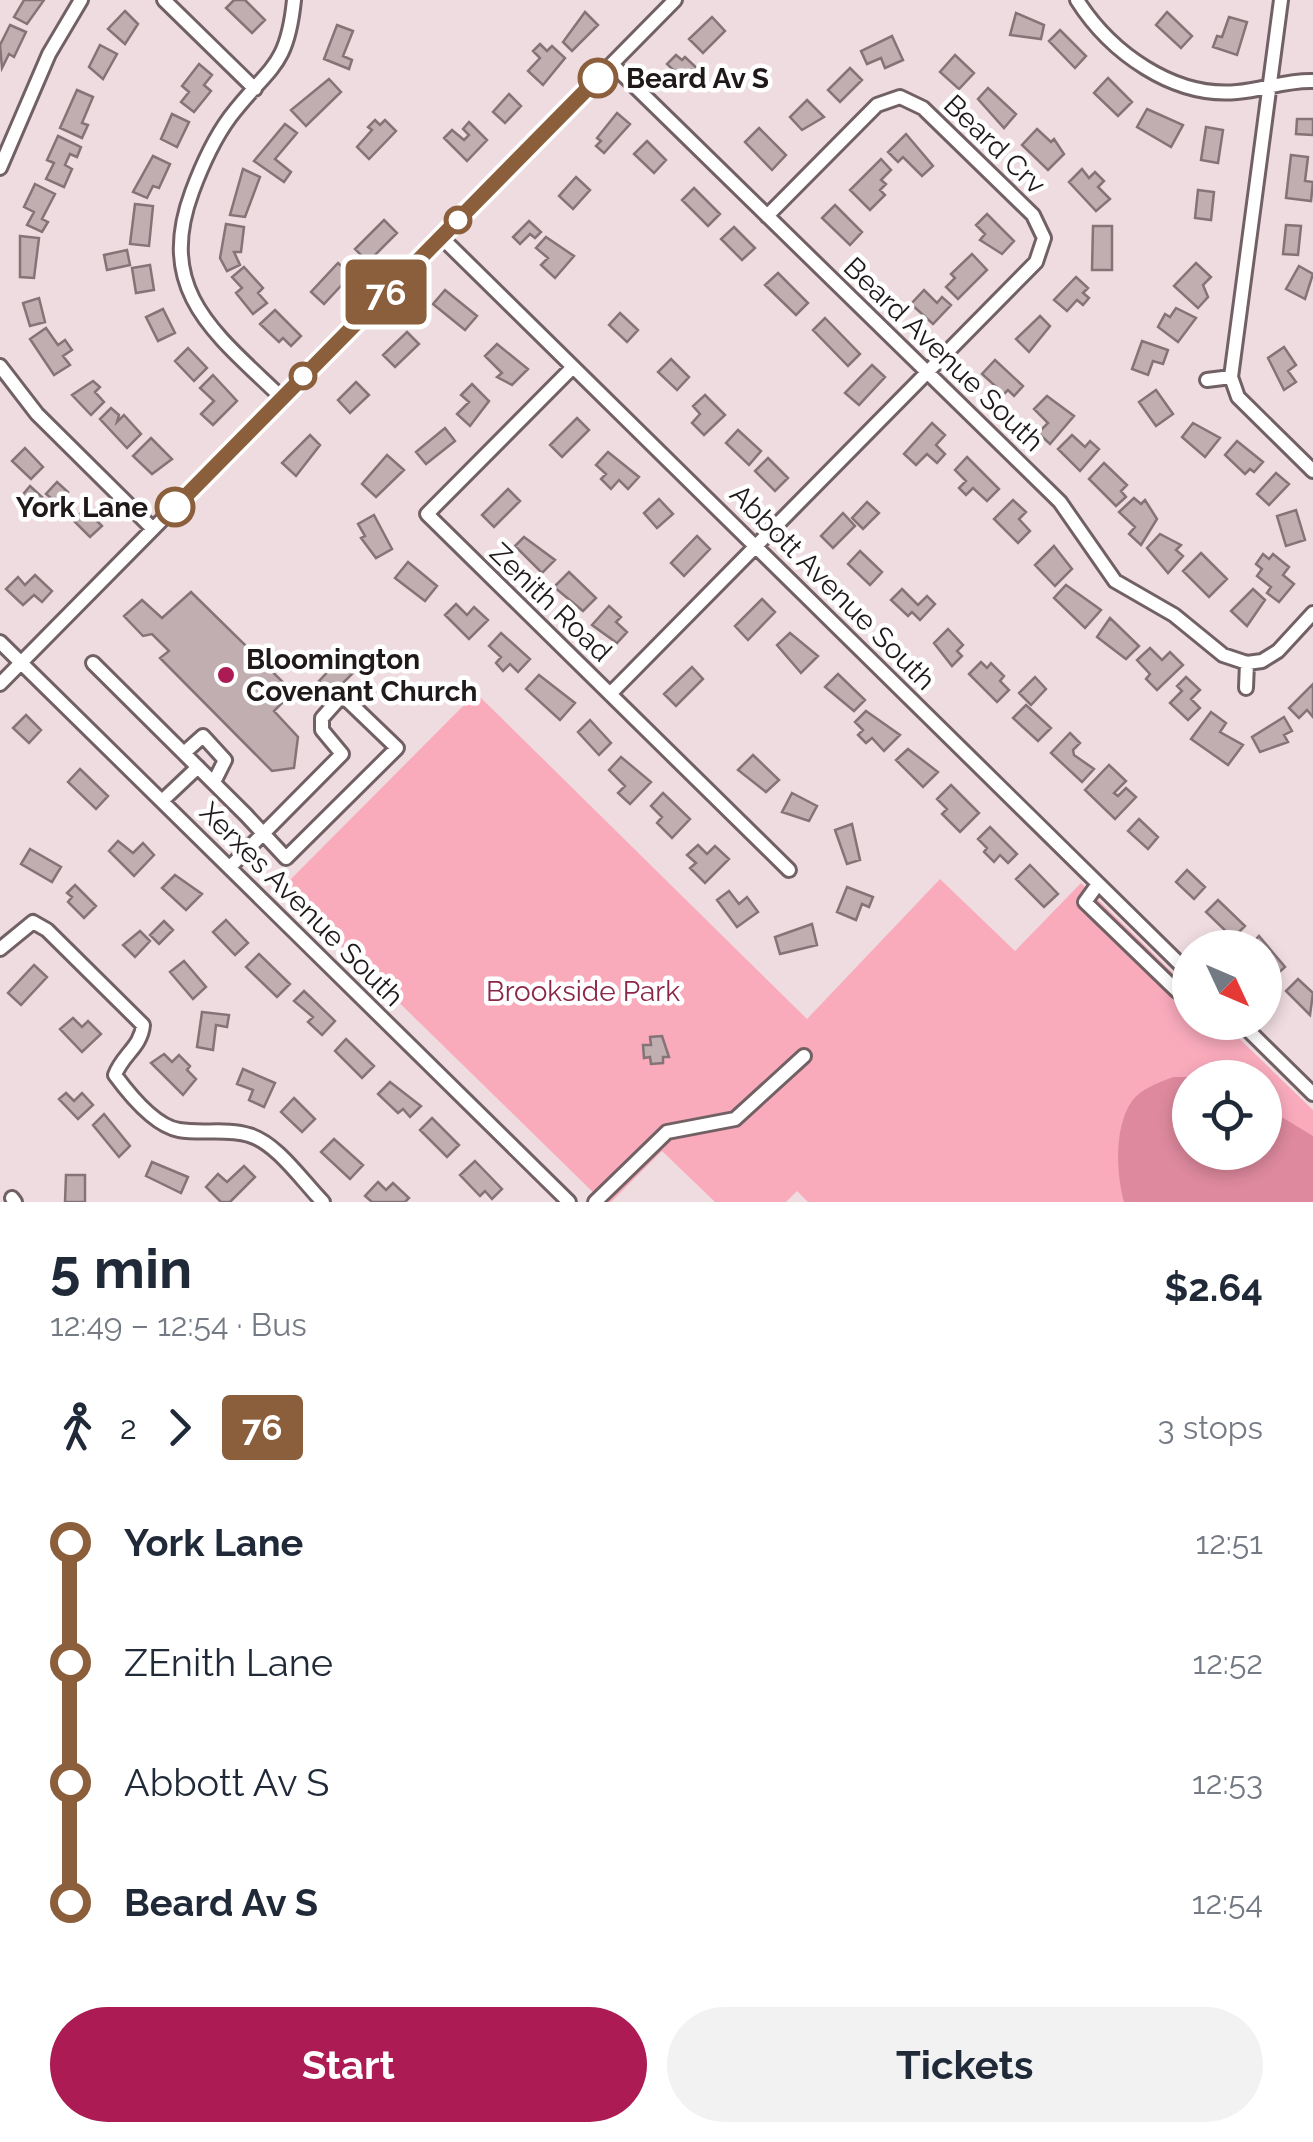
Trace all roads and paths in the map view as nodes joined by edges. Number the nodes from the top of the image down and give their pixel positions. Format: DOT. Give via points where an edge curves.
graph roads {
  1 [pos="81,0"];
  2 [pos="164,0"];
  3 [pos="294,0"];
  4 [pos="674,0"];
  5 [pos="1077,0"];
  6 [pos="1281,0"];
  7 [pos="612,64"];
  8 [pos="1313,82"];
  9 [pos="1266,88"];
  10 [pos="255,89"];
  11 [pos="0,168"];
  12 [pos="767,216"];
  13 [pos="441,236"];
  14 [pos="0,366"];
  15 [pos="573,367"];
  16 [pos="927,372"];
  17 [pos="1230,376"];
  18 [pos="1207,380"];
  19 [pos="282,398"];
  20 [pos="1313,471"];
  21 [pos="153,529"];
  22 [pos="756,545"];
  23 [pos="1313,613"];
  24 [pos="0,642"];
  25 [pos="21,662"];
  26 [pos="93,663"];
  27 [pos="1247,663"];
  28 [pos="0,684"];
  29 [pos="1246,688"];
  30 [pos="610,694"];
  31 [pos="184,753"];
  32 [pos="198,766"];
  33 [pos="214,782"];
  34 [pos="162,801"];
  35 [pos="263,833"];
  36 [pos="230,868"];
  37 [pos="789,870"];
  38 [pos="1098,884"];
  39 [pos="0,949"];
  40 [pos="1172,960"];
  41 [pos="1172,985"];
  42 [pos="1258,1040"];
  43 [pos="804,1056"];
  44 [pos="1313,1094"];
  45 [pos="323,1202"];
  46 [pos="569,1202"];
  47 [pos="594,1202"];
  1 -- 11 [label="street" via="49,54"];
  2 -- 10 [label="street"];
  3 -- 10 [label="street" via="289,44"];
  4 -- 7 [label="street"];
  5 -- 9 [label="street" via="1133,58 1170,83 1214,93"];
  6 -- 9 [label="street"];
  7 -- 12 [label="street, Beard Avenue South"];
  7 -- 13 [label="street"];
  8 -- 9 [label="street"];
  9 -- 17 [label="street"];
  10 -- 19 [label="street" via="206,156 182,220 181,269 208,323"];
  12 -- 16 [label="street, Beard Avenue South"];
  12 -- 16 [label="street, Beard Crv" via="877,106 900,97 922,108 1034,215 1044,238 1036,262"];
  13 -- 15 [label="street, Abbott Avenue South"];
  13 -- 19 [label="street"];
  14 -- 21 [label="street" via="37,414"];
  15 -- 22 [label="street, Abbott Avenue South"];
  15 -- 30 [label="street, Zenith Road" via="427,514"];
  16 -- 22 [label="street"];
  16 -- 27 [label="street, Beard Avenue South" via="1060,502 1116,581 1224,655"];
  17 -- 18 [label="street"];
  17 -- 20 [label="street" via="1238,398"];
  19 -- 21 [label="street"];
  21 -- 25 [label="street"];
  22 -- 30 [label="street"];
  22 -- 38 [label="street, Abbott Avenue South"];
  23 -- 27 [label="street" via="1278,651"];
  24 -- 25 [label="street, Xerxes Avenue South"];
  25 -- 28 [label="street"];
  25 -- 34 [label="street, Xerxes Avenue South"];
  26 -- 31 [label="street"];
  27 -- 29 [label="street"];
  30 -- 37 [label="street, Zenith Road"];
  31 -- 32 [label="street"];
  31 -- 33 [label="street" via="203,736 225,760"];
  32 -- 33 [label="street"];
  32 -- 34 [label="street"];
  33 -- 35 [label="street"];
  34 -- 36 [label="street, Xerxes Avenue South"];
  35 -- 35 [label="street" via="286,858 397,748 346,699 338,700 322,718 322,730 342,754"];
  35 -- 36 [label="street"];
  36 -- 46 [label="street, Xerxes Avenue South"];
  38 -- 40 [label="street, Abbott Avenue South"];
  38 -- 41 [label="street" via="1085,902"];
  39 -- 45 [label="street" via="33,922 47,930 144,1025 142,1040 116,1075 155,1117 176,1130 259,1139"];
  42 -- 44 [label="street"];
  43 -- 47 [label="street" via="736,1119 667,1132"];
}
